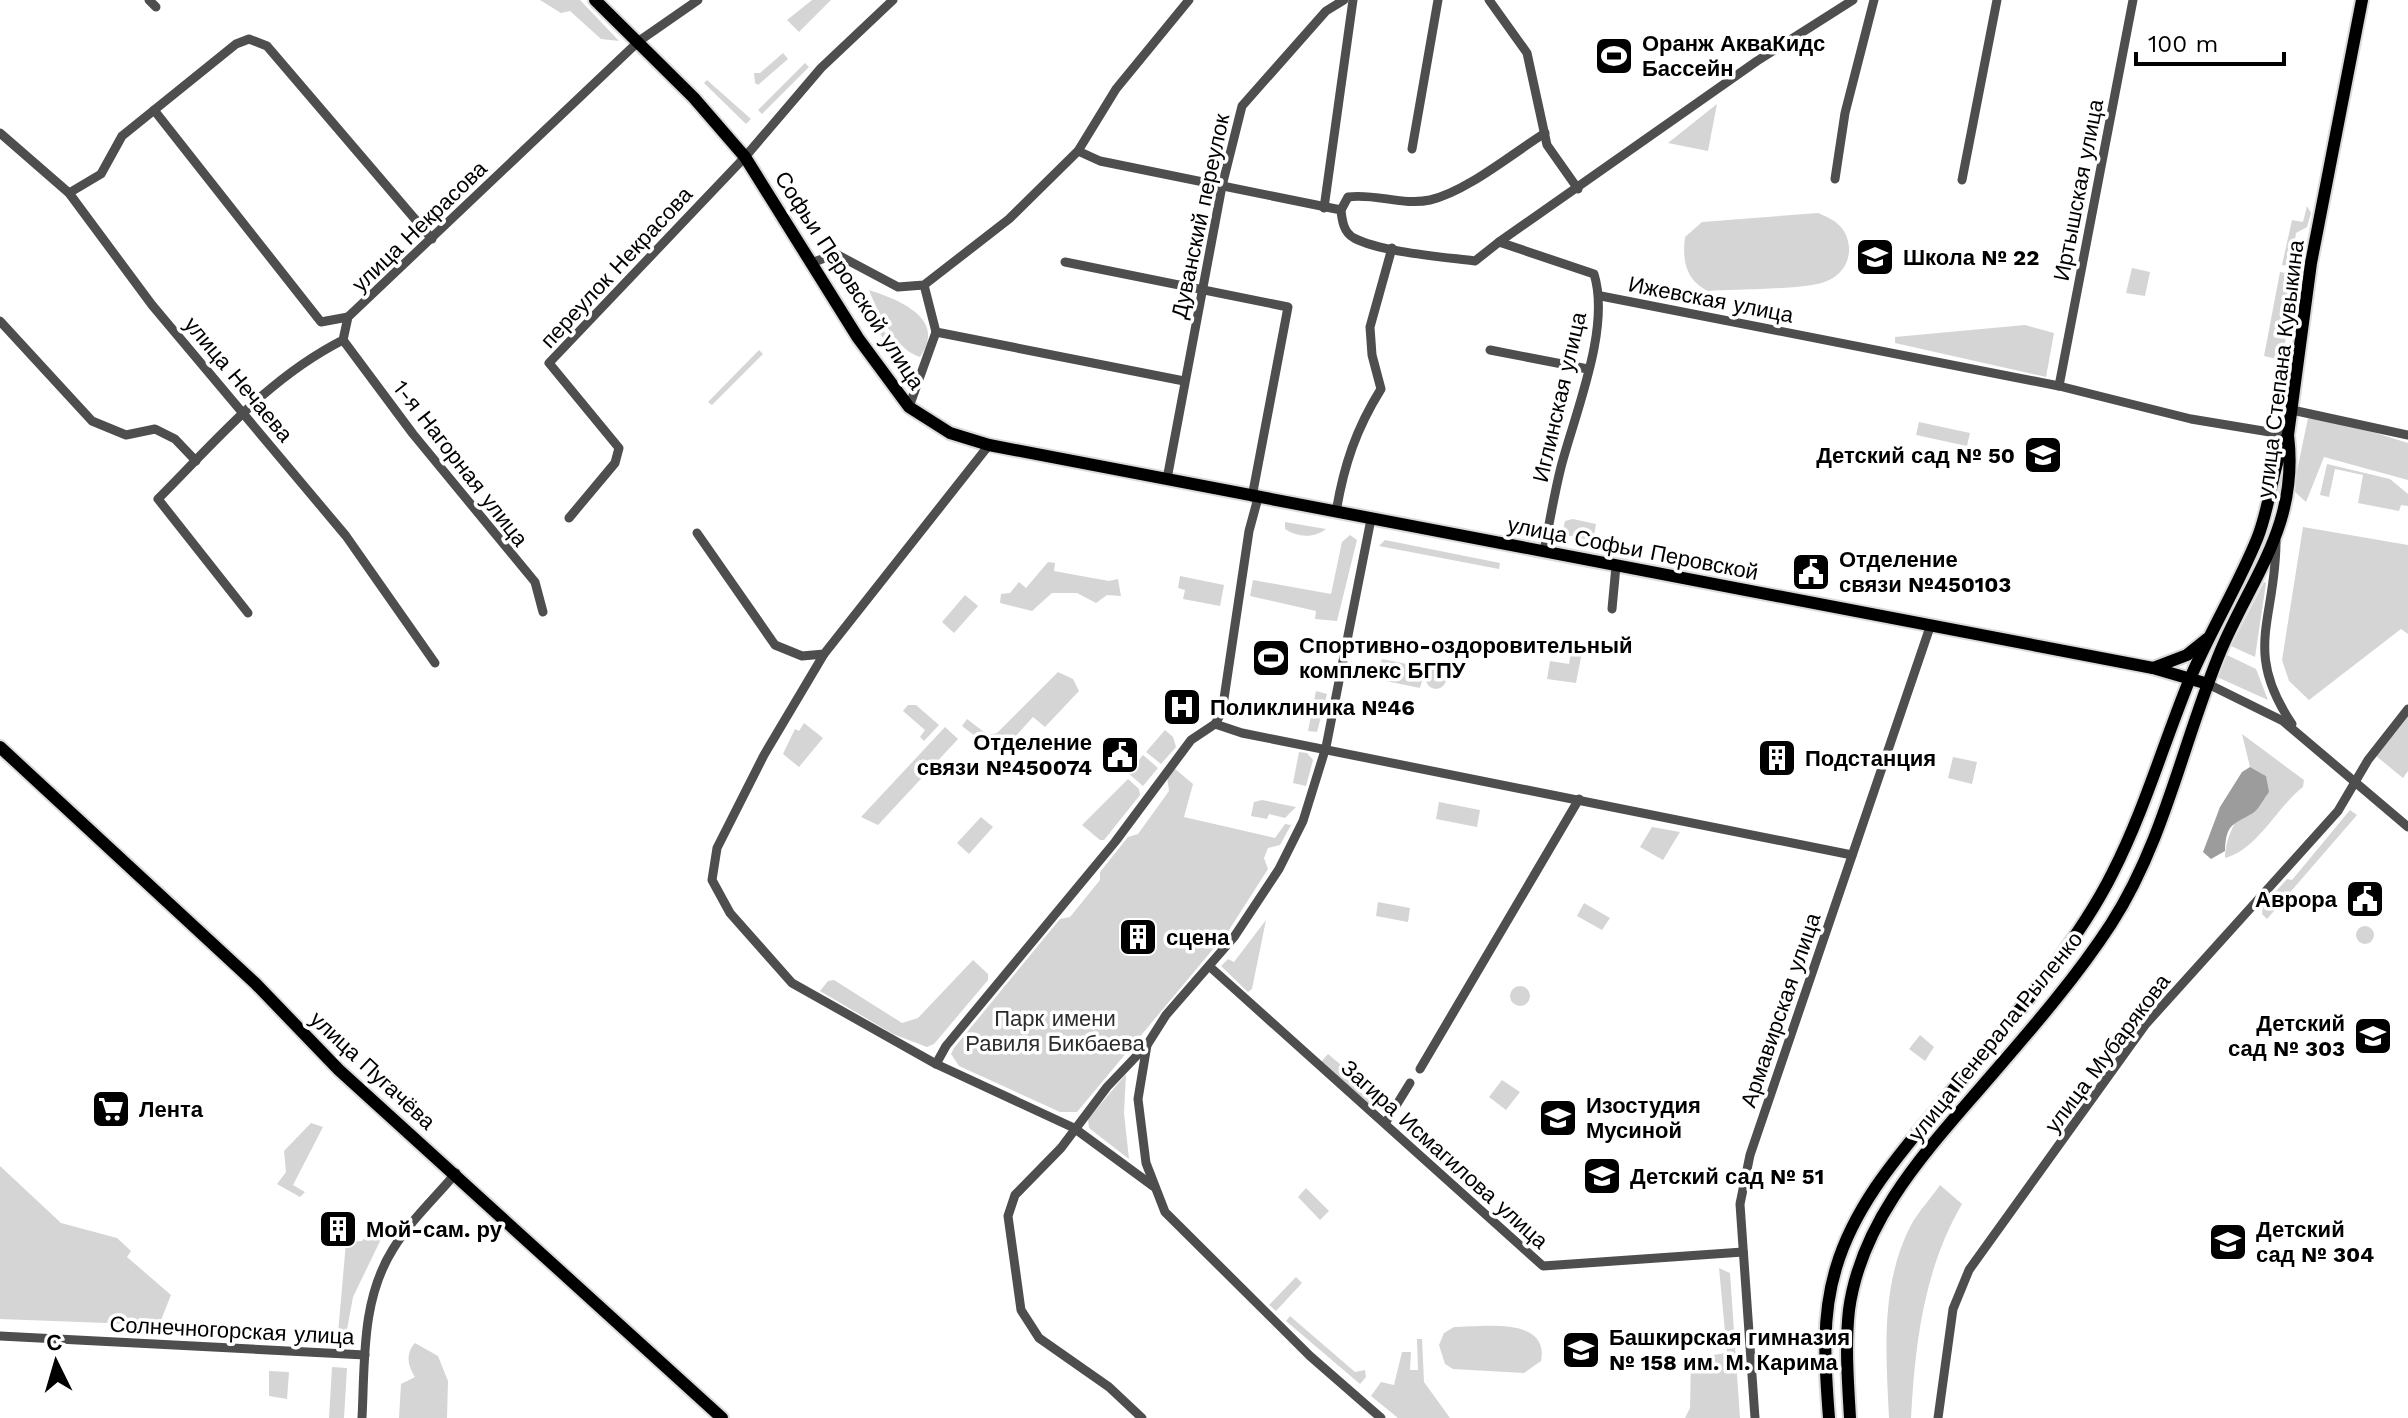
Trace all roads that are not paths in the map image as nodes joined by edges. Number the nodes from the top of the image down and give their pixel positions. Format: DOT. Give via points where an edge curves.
graph roads {
  1 [pos="595,0"];
  2 [pos="698,0"];
  3 [pos="893,0"];
  4 [pos="1189,0"];
  5 [pos="1344,0"];
  6 [pos="1353,0"];
  7 [pos="1438,0"];
  8 [pos="1489,0"];
  9 [pos="1853,0"];
  10 [pos="1874,0"];
  11 [pos="1997,0"];
  12 [pos="2133,0"];
  13 [pos="2362,0"];
  14 [pos="639,41"];
  15 [pos="154,110"];
  16 [pos="0,133"];
  17 [pos="1545,133"];
  18 [pos="1412,149"];
  19 [pos="1078,151"];
  20 [pos="745,157"];
  21 [pos="1835,179"];
  22 [pos="1962,180"];
  23 [pos="1222,186"];
  24 [pos="1578,189"];
  25 [pos="69,193"];
  26 [pos="1324,208"];
  27 [pos="1341,210"];
  28 [pos="432,239"];
  29 [pos="1499,242"];
  30 [pos="1392,248"];
  31 [pos="1065,262"];
  32 [pos="811,263"];
  33 [pos="924,285"];
  34 [pos="1202,288"];
  35 [pos="1601,296"];
  36 [pos="348,317"];
  37 [pos="0,321"];
  38 [pos="936,332"];
  39 [pos="343,340"];
  40 [pos="1490,350"];
  41 [pos="1588,369"];
  42 [pos="1184,381"];
  43 [pos="2059,386"];
  44 [pos="909,407"];
  45 [pos="243,409"];
  46 [pos="2292,410"];
  47 [pos="2288,435"];
  48 [pos="2408,435"];
  49 [pos="989,445"];
  50 [pos="196,461"];
  51 [pos="1167,479"];
  52 [pos="1255,497"];
  53 [pos="1336,512"];
  54 [pos="569,518"];
  55 [pos="1371,519"];
  56 [pos="697,533"];
  57 [pos="2276,541"];
  58 [pos="1544,552"];
  59 [pos="1616,566"];
  60 [pos="1612,609"];
  61 [pos="543,612"];
  62 [pos="248,613"];
  63 [pos="1930,627"];
  64 [pos="2209,637"];
  65 [pos="824,654"];
  66 [pos="435,663"];
  67 [pos="2153,668"];
  68 [pos="2190,677"];
  69 [pos="2208,684"];
  70 [pos="2408,709"];
  71 [pos="1215,724"];
  72 [pos="2299,734"];
  73 [pos="0,747"];
  74 [pos="1326,747"];
  75 [pos="2355,782"];
  76 [pos="1579,799"];
  77 [pos="2408,827"];
  78 [pos="1852,855"];
  79 [pos="1209,966"];
  80 [pos="1147,1045"];
  81 [pos="936,1064"];
  82 [pos="1420,1069"];
  83 [pos="1410,1083"];
  84 [pos="1386,1122"];
  85 [pos="1074,1128"];
  86 [pos="456,1173"];
  87 [pos="1153,1187"];
  88 [pos="1743,1252"];
  89 [pos="0,1336"];
  90 [pos="365,1355"];
  91 [pos="362,1418"];
  92 [pos="722,1418"];
  93 [pos="1142,1418"];
  94 [pos="1381,1418"];
  95 [pos="1755,1418"];
  96 [pos="1829,1418"];
  97 [pos="1850,1418"];
  98 [pos="1938,1418"];
  1 -- 14 [label="main road, Софьи Перовской улица"];
  2 -- 14 [label="street, улица Некрасова"];
  3 -- 20 [label="street" via="821,68"];
  4 -- 19 [label="street" via="1116,89"];
  5 -- 23 [label="street, Дуванский переулок" via="1326,11 1242,106"];
  6 -- 26 [label="street"];
  7 -- 18 [label="street"];
  8 -- 17 [label="street" via="1527,53"];
  9 -- 24 [label="street" via="1757,61"];
  10 -- 21 [label="street" via="1845,113"];
  11 -- 22 [label="street"];
  12 -- 43 [label="street, Иртышская улица"];
  13 -- 46 [label="main road, улица Степана Кувыкина" via="2311,263"];
  14 -- 20 [label="main road, Софьи Перовской улица"];
  14 -- 28 [label="street, улица Некрасова"];
  15 -- 25 [label="street" via="122,136 101,174"];
  15 -- 28 [label="street" via="236,44 249,39 267,46"];
  15 -- 36 [label="street" via="321,322"];
  16 -- 25 [label="street, улица Нечаева"];
  17 -- 24 [label="street" via="1547,145"];
  17 -- 27 [label="street" via="1429,200 1363,195 1348,197"];
  19 -- 23 [label="street" via="1100,161"];
  19 -- 33 [label="street" via="1009,219"];
  20 -- 32 [label="main road, Софьи Перовской улица"];
  20 -- 54 [label="street, переулок Некрасова" via="549,363 619,448 615,463"];
  23 -- 26 [label="street"];
  23 -- 34 [label="street, Дуванский переулок"];
  24 -- 29 [label="street"];
  25 -- 45 [label="street, улица Нечаева" via="152,305"];
  26 -- 27 [label="street"];
  27 -- 30 [label="street" via="1343,227 1353,238"];
  28 -- 36 [label="street, улица Некрасова"];
  29 -- 30 [label="street" via="1475,261"];
  29 -- 35 [label="street, Ижевская улица" via="1594,274"];
  30 -- 53 [label="street" via="1370,327 1381,389 1355,432"];
  31 -- 34 [label="street"];
  32 -- 33 [label="street" via="836,254 898,287"];
  32 -- 44 [label="main road, Софьи Перовской улица"];
  33 -- 38 [label="street"];
  34 -- 42 [label="street, Дуванский переулок"];
  34 -- 52 [label="street" via="1288,307"];
  35 -- 41 [label="street, Иглинская улица"];
  35 -- 43 [label="street, Ижевская улица"];
  36 -- 39 [label="street, улица Некрасова"];
  37 -- 50 [label="street" via="92,421 126,435 155,429 175,439"];
  38 -- 42 [label="street"];
  38 -- 44 [label="street"];
  39 -- 45 [label="street"];
  39 -- 61 [label="street, 1-я Нагорная улица" via="535,582"];
  40 -- 41 [label="street"];
  41 -- 58 [label="street, Иглинская улица"];
  42 -- 51 [label="street, Дуванский переулок"];
  43 -- 47 [label="street, Ижевская улица" via="2191,419"];
  44 -- 49 [label="main road, Софьи Перовской улица" via="950,433"];
  45 -- 50 [label="street"];
  45 -- 66 [label="street, улица Нечаева" via="346,536"];
  46 -- 47 [label="main road, улица Степана Кувыкина"];
  46 -- 48 [label="street"];
  47 -- 57 [label="main road, улица Степана Кувыкина" via="2291,460"];
  47 -- 64 [label="main road, улица Генерала Рыленко" via="2276,458 2257,538"];
  49 -- 51 [label="main road, Софьи Перовской улица"];
  49 -- 65 [label="street"];
  50 -- 62 [label="street" via="158,499"];
  51 -- 52 [label="main road, Софьи Перовской улица"];
  52 -- 53 [label="main road, Софьи Перовской улица"];
  52 -- 71 [label="street" via="1222,712"];
  53 -- 55 [label="main road, Софьи Перовской улица"];
  55 -- 58 [label="main road, улица Софьи Перовской"];
  55 -- 74 [label="street"];
  56 -- 65 [label="street" via="775,645 802,656"];
  57 -- 69 [label="main road, улица Степана Кувыкина"];
  57 -- 72 [label="street" via="2264,665 2275,698"];
  58 -- 59 [label="main road, улица Софьи Перовской"];
  59 -- 60 [label="street"];
  59 -- 63 [label="main road, улица Софьи Перовской"];
  63 -- 67 [label="main road, улица Софьи Перовской"];
  63 -- 78 [label="street, Армавирская улица"];
  64 -- 67 [label="main road" via="2187,655"];
  64 -- 68 [label="main road, улица Генерала Рыленко"];
  65 -- 81 [label="street" via="735,807 717,848 712,880 730,913 792,983"];
  67 -- 68 [label="main road, улица Софьи Перовской"];
  68 -- 69 [label="main road, улица Софьи Перовской"];
  68 -- 96 [label="main road, улица Генерала Рыленко" via="2139,818 2084,921 1874,1188 1851,1228 1827,1310"];
  69 -- 72 [label="street, улица Софьи Перовской" via="2255,705"];
  69 -- 97 [label="main road, улица Генерала Рыленко" via="2160,825 2110,925 1889,1204 1860,1265 1850,1308"];
  70 -- 75 [label="street, улица Мубарякова"];
  71 -- 74 [label="street"];
  71 -- 81 [label="street" via="1191,740"];
  72 -- 75 [label="street, улица Софьи Перовской"];
  73 -- 86 [label="main road, улица Пугачёва" via="255,983 339,1070"];
  74 -- 76 [label="street"];
  74 -- 79 [label="street" via="1303,821 1279,869"];
  75 -- 77 [label="street, улица Софьи Перовской"];
  75 -- 98 [label="street, улица Мубарякова" via="2338,811 2145,1025 1969,1270 1953,1309"];
  76 -- 78 [label="street"];
  76 -- 82 [label="street"];
  78 -- 88 [label="street, Армавирская улица" via="1750,1155 1740,1204"];
  79 -- 80 [label="street"];
  79 -- 84 [label="street, Загира Исмагилова улица"];
  80 -- 85 [label="street"];
  80 -- 87 [label="street" via="1138,1099 1141,1141"];
  81 -- 85 [label="street"];
  83 -- 84 [label="street"];
  84 -- 88 [label="street, Загира Исмагилова улица" via="1543,1266"];
  85 -- 87 [label="street"];
  85 -- 93 [label="street" via="1015,1195 1008,1216 1021,1310 1039,1338 1109,1387"];
  86 -- 90 [label="street" via="384,1264 368,1314"];
  86 -- 92 [label="main road, улица Пугачёва"];
  87 -- 94 [label="street" via="1165,1212 1187,1235"];
  88 -- 95 [label="street, Армавирская улица"];
  89 -- 90 [label="street, Солнечногорская улица"];
  90 -- 91 [label="street"];
}
